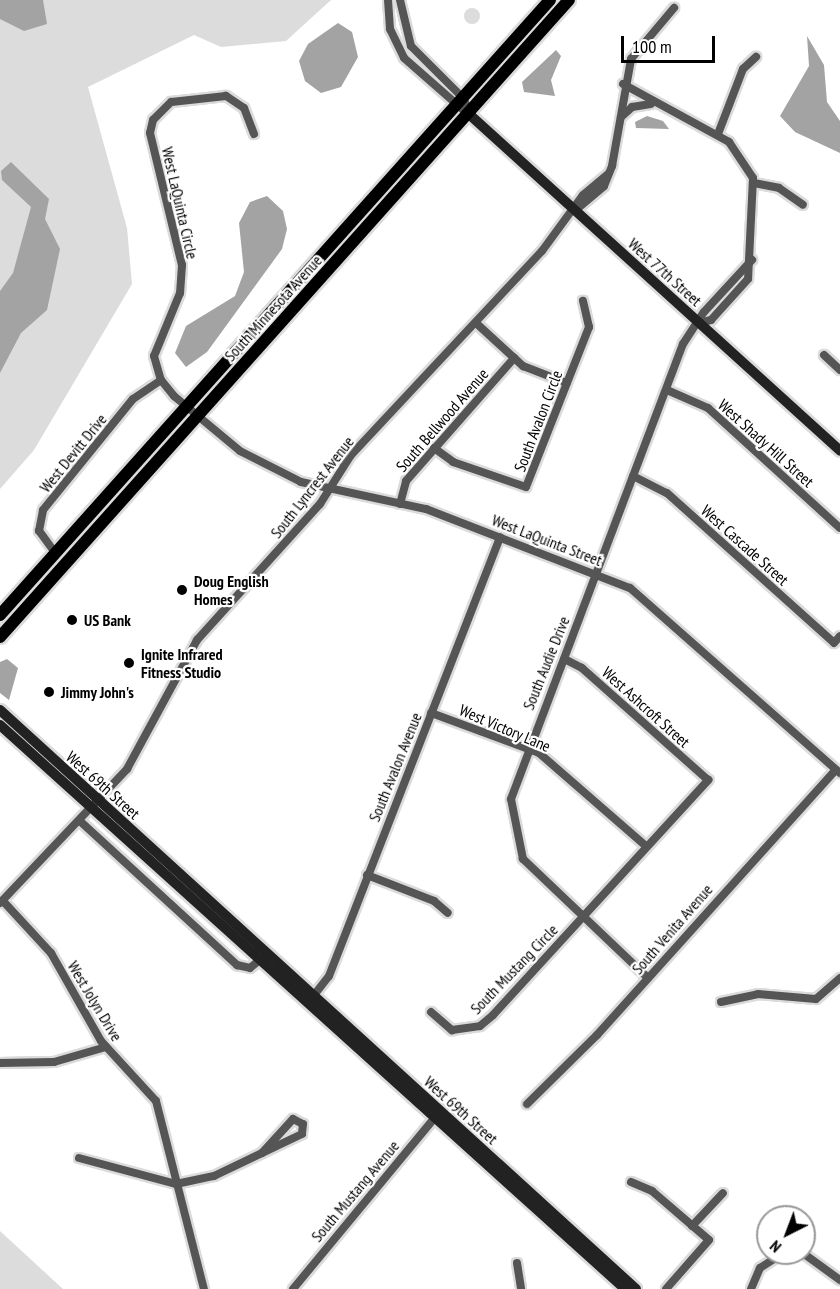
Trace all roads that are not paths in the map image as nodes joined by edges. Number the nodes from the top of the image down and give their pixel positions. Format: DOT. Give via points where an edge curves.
graph roads {
  1 [pos="388,0"];
  2 [pos="400,0"];
  3 [pos="550,0"];
  4 [pos="569,0"];
  5 [pos="674,8"];
  6 [pos="756,57"];
  7 [pos="623,84"];
  8 [pos="460,103"];
  9 [pos="655,104"];
  10 [pos="470,115"];
  11 [pos="621,117"];
  12 [pos="254,134"];
  13 [pos="718,134"];
  14 [pos="754,183"];
  15 [pos="804,205"];
  16 [pos="575,210"];
  17 [pos="583,301"];
  18 [pos="476,323"];
  19 [pos="699,323"];
  20 [pos="824,356"];
  21 [pos="514,358"];
  22 [pos="840,370"];
  23 [pos="161,380"];
  24 [pos="567,383"];
  25 [pos="667,390"];
  26 [pos="187,407"];
  27 [pos="198,417"];
  28 [pos="434,448"];
  29 [pos="840,451"];
  30 [pos="633,476"];
  31 [pos="328,491"];
  32 [pos="400,504"];
  33 [pos="840,528"];
  34 [pos="500,537"];
  35 [pos="56,554"];
  36 [pos="595,573"];
  37 [pos="0,615"];
  38 [pos="0,637"];
  39 [pos="837,639"];
  40 [pos="564,659"];
  41 [pos="0,710"];
  42 [pos="431,713"];
  43 [pos="0,725"];
  44 [pos="526,748"];
  45 [pos="838,771"];
  46 [pos="99,802"];
  47 [pos="91,810"];
  48 [pos="81,822"];
  49 [pos="646,846"];
  50 [pos="367,875"];
  51 [pos="1,902"];
  52 [pos="448,913"];
  53 [pos="582,918"];
  54 [pos="263,957"];
  55 [pos="648,978"];
  56 [pos="840,978"];
  57 [pos="311,1000"];
  58 [pos="721,1002"];
  59 [pos="431,1012"];
  60 [pos="106,1047"];
  61 [pos="0,1063"];
  62 [pos="527,1104"];
  63 [pos="437,1114"];
  64 [pos="262,1153"];
  65 [pos="79,1158"];
  66 [pos="631,1182"];
  67 [pos="176,1184"];
  68 [pos="723,1192"];
  69 [pos="692,1226"];
  70 [pos="816,1262"];
  71 [pos="517,1263"];
  72 [pos="765,1265"];
  73 [pos="840,1280"];
  74 [pos="204,1289"];
  75 [pos="292,1289"];
  76 [pos="521,1289"];
  77 [pos="625,1289"];
  78 [pos="636,1289"];
  79 [pos="666,1289"];
  80 [pos="751,1289"];
  1 -- 8 [label="street, West 77th Street" via="399,50"];
  2 -- 8 [label="street, West 77th Street" via="411,46"];
  3 -- 8 [label="main road"];
  4 -- 10 [label="main road, South Minnesota Avenue"];
  5 -- 7 [label="street, South Lyncrest Avenue" via="631,59"];
  6 -- 13 [label="street" via="743,69"];
  7 -- 9 [label="street"];
  7 -- 11 [label="street, South Lyncrest Avenue"];
  8 -- 10 [label="street, West 77th Street"];
  8 -- 26 [label="main road, South Minnesota Avenue"];
  9 -- 11 [label="street" via="632,107"];
  9 -- 13 [label="street"];
  10 -- 16 [label="main road, West 77th Street"];
  10 -- 27 [label="main road, South Minnesota Avenue"];
  11 -- 16 [label="street, South Lyncrest Avenue" via="617,152 604,186"];
  12 -- 23 [label="street, West LaQuinta Circle" via="244,108 226,96 171,102 153,120 150,133 182,265 180,293 154,356"];
  13 -- 14 [label="street" via="743,157"];
  14 -- 15 [label="street" via="779,188"];
  14 -- 19 [label="street, South Audie Drive" via="752,260"];
  16 -- 18 [label="street, South Lyncrest Avenue"];
  16 -- 19 [label="main road, West 77th Street"];
  17 -- 24 [label="street, South Avalon Circle" via="589,327"];
  18 -- 21 [label="street"];
  18 -- 31 [label="street, South Lyncrest Avenue" via="351,455"];
  19 -- 25 [label="street, South Audie Drive" via="683,344"];
  19 -- 29 [label="main road, West 77th Street"];
  20 -- 22 [label="street"];
  21 -- 24 [label="street"];
  21 -- 28 [label="street, South Bellwood Avenue"];
  23 -- 26 [label="street"];
  23 -- 35 [label="street, West Devitt Drive" via="133,399 43,510 39,531"];
  24 -- 28 [label="street, South Avalon Circle" via="526,487 453,462"];
  25 -- 30 [label="street, South Audie Drive"];
  25 -- 33 [label="street, West Shady Hill Street" via="708,408"];
  26 -- 27 [label="street, West LaQuinta Street"];
  26 -- 35 [label="main road, South Minnesota Avenue"];
  27 -- 31 [label="street, West LaQuinta Street" via="270,469"];
  27 -- 38 [label="main road, South Minnesota Avenue"];
  28 -- 32 [label="street, South Bellwood Avenue" via="405,481"];
  30 -- 36 [label="street, South Audie Drive"];
  30 -- 39 [label="street, West Cascade Street" via="667,493"];
  31 -- 32 [label="street, West LaQuinta Street"];
  31 -- 46 [label="street, South Lyncrest Avenue" via="197,640 139,753"];
  32 -- 34 [label="street, West LaQuinta Street"];
  34 -- 36 [label="street, West LaQuinta Street"];
  34 -- 42 [label="street, South Avalon Avenue"];
  35 -- 37 [label="main road, South Minnesota Avenue"];
  36 -- 40 [label="street, South Audie Drive"];
  36 -- 45 [label="street, West LaQuinta Street" via="647,600"];
  40 -- 44 [label="street, South Audie Drive"];
  40 -- 49 [label="street, West Ashcroft Street" via="582,668 708,780"];
  41 -- 46 [label="main road, West 69th Street"];
  42 -- 44 [label="street, West Victory Lane"];
  42 -- 50 [label="street, South Avalon Avenue"];
  43 -- 47 [label="main road, West 69th Street"];
  44 -- 49 [label="street, West Victory Lane" via="549,760"];
  44 -- 53 [label="street, South Audie Drive" via="511,800 516,838 536,875"];
  45 -- 55 [label="street, South Venita Avenue"];
  46 -- 47 [label="street, South Lyncrest Avenue"];
  46 -- 54 [label="main road, West 69th Street"];
  47 -- 48 [label="street, South Lyncrest Avenue"];
  47 -- 54 [label="main road, West 69th Street"];
  48 -- 51 [label="street, South Lyncrest Avenue"];
  48 -- 54 [label="street" via="237,965 250,968"];
  49 -- 53 [label="street"];
  50 -- 52 [label="street" via="434,901"];
  50 -- 57 [label="street, South Avalon Avenue" via="329,976"];
  51 -- 60 [label="street, West Jolyn Drive" via="51,953"];
  53 -- 55 [label="street, South Audie Drive"];
  53 -- 59 [label="street, South Mustang Circle" via="480,1026 452,1030"];
  54 -- 57 [label="main road, West 69th Street"];
  55 -- 62 [label="street, South Venita Avenue"];
  56 -- 58 [label="street" via="816,999 758,994"];
  57 -- 63 [label="main road, West 69th Street"];
  60 -- 61 [label="street" via="54,1062"];
  60 -- 67 [label="street, West Jolyn Drive" via="156,1101"];
  63 -- 75 [label="street, South Mustang Avenue"];
  63 -- 77 [label="main road, West 69th Street"];
  63 -- 78 [label="main road, West 69th Street"];
  64 -- 64 [label="street" via="296,1139 303,1124 288,1121"];
  64 -- 67 [label="street" via="213,1176"];
  65 -- 67 [label="street"];
  66 -- 69 [label="street" via="652,1191"];
  67 -- 74 [label="street, West Jolyn Drive"];
  68 -- 69 [label="street"];
  69 -- 79 [label="street" via="709,1240"];
  70 -- 73 [label="street"];
  71 -- 76 [label="street"];
  72 -- 80 [label="street"];
}
